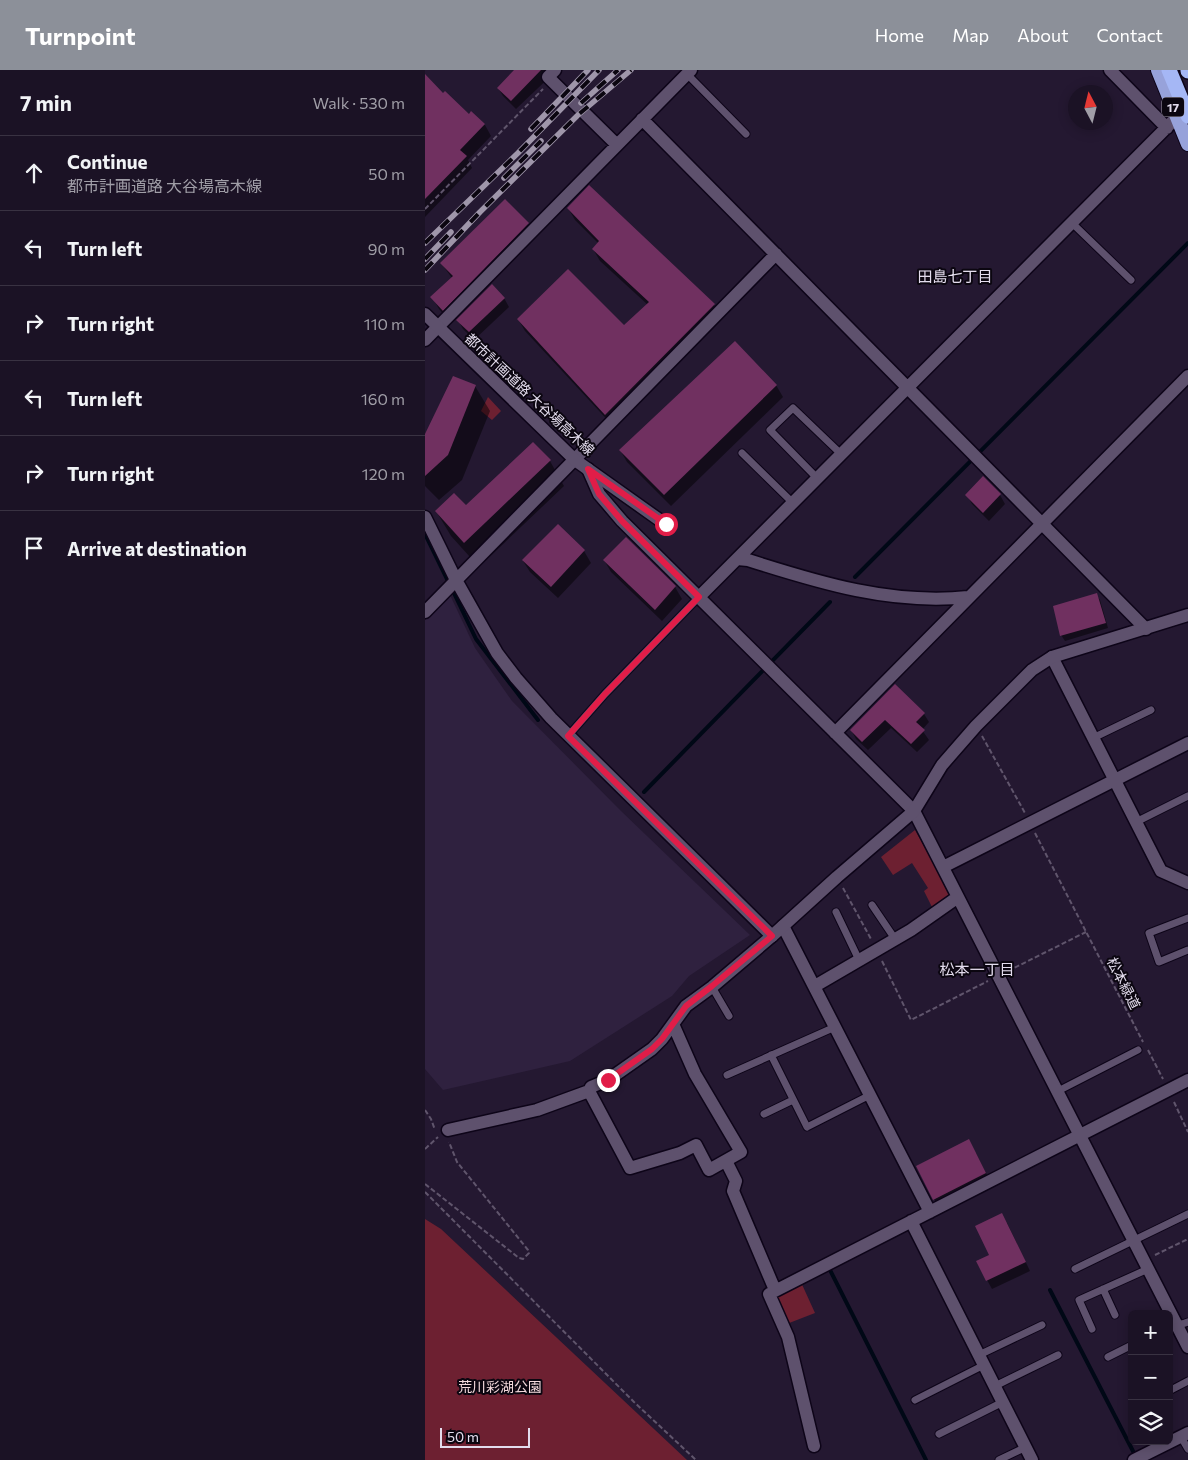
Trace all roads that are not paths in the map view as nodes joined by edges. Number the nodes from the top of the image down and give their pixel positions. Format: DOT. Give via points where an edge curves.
graph roads {
  1 [pos="1110,70"];
  2 [pos="1158,70"];
  3 [pos="1169,70"];
  4 [pos="689,72"];
  5 [pos="553,75"];
  6 [pos="1183,116"];
  7 [pos="643,119"];
  8 [pos="1167,128"];
  9 [pos="746,134"];
  10 [pos="1188,144"];
  11 [pos="617,145"];
  12 [pos="1072,223"];
  13 [pos="776,254"];
  14 [pos="1131,280"];
  15 [pos="425,314"];
  16 [pos="438,327"];
  17 [pos="425,340"];
  18 [pos="1188,376"];
  19 [pos="908,387"];
  20 [pos="742,453"];
  21 [pos="841,454"];
  22 [pos="575,460"];
  23 [pos="588,469"];
  24 [pos="817,478"];
  25 [pos="793,503"];
  26 [pos="425,517"];
  27 [pos="1042,523"];
  28 [pos="668,526"];
  29 [pos="737,558"];
  30 [pos="455,581"];
  31 [pos="699,597"];
  32 [pos="968,597"];
  33 [pos="425,612"];
  34 [pos="1188,615"];
  35 [pos="1147,628"];
  36 [pos="1052,657"];
  37 [pos="1151,710"];
  38 [pos="835,733"];
  39 [pos="568,736"];
  40 [pos="1093,738"];
  41 [pos="1188,743"];
  42 [pos="1115,780"];
  43 [pos="1188,796"];
  44 [pos="914,811"];
  45 [pos="1136,822"];
  46 [pos="943,867"];
  47 [pos="1188,883"];
  48 [pos="958,897"];
  49 [pos="872,905"];
  50 [pos="835,912"];
  51 [pos="1188,918"];
  52 [pos="783,926"];
  53 [pos="772,936"];
  54 [pos="895,939"];
  55 [pos="1188,950"];
  56 [pos="859,960"];
  57 [pos="712,986"];
  58 [pos="815,986"];
  59 [pos="729,1016"];
  60 [pos="673,1024"];
  61 [pos="835,1027"];
  62 [pos="1138,1050"];
  63 [pos="771,1055"];
  64 [pos="727,1075"];
  65 [pos="1188,1080"];
  66 [pos="589,1091"];
  67 [pos="1058,1091"];
  68 [pos="870,1095"];
  69 [pos="793,1100"];
  70 [pos="764,1114"];
  71 [pos="448,1130"];
  72 [pos="1080,1135"];
  73 [pos="725,1161"];
  74 [pos="929,1212"];
  75 [pos="1188,1214"];
  76 [pos="911,1221"];
  77 [pos="1134,1241"];
  78 [pos="1146,1265"];
  79 [pos="1075,1269"];
  80 [pos="775,1290"];
  81 [pos="1103,1290"];
  82 [pos="1115,1315"];
  83 [pos="1178,1324"];
  84 [pos="1041,1325"];
  85 [pos="1092,1329"];
  86 [pos="1188,1345"];
  87 [pos="1128,1347"];
  88 [pos="1058,1355"];
  89 [pos="1108,1357"];
  90 [pos="981,1360"];
  91 [pos="1188,1381"];
  92 [pos="995,1386"];
  93 [pos="1173,1389"];
  94 [pos="915,1400"];
  95 [pos="1003,1402"];
  96 [pos="939,1434"];
  97 [pos="1185,1435"];
  98 [pos="814,1446"];
  99 [pos="1026,1447"];
  100 [pos="1188,1449"];
  101 [pos="1155,1455"];
  102 [pos="999,1460"];
  103 [pos="1032,1460"];
  104 [pos="1134,1460"];
  1 -- 8 [label="street"];
  2 -- 6 [label="highway, 17"];
  3 -- 6 [label="highway"];
  4 -- 7 [label="street"];
  4 -- 9 [label="lane"];
  5 -- 11 [label="street"];
  6 -- 8 [label="street"];
  6 -- 10 [label="highway, 17"];
  7 -- 11 [label="street"];
  7 -- 13 [label="street"];
  8 -- 12 [label="street"];
  11 -- 16 [label="street"];
  12 -- 14 [label="lane"];
  12 -- 19 [label="street"];
  13 -- 19 [label="street"];
  13 -- 22 [label="street"];
  15 -- 16 [label="street, 都市計画道路 大谷場高木線"];
  16 -- 17 [label="street"];
  16 -- 22 [label="street, 都市計画道路 大谷場高木線"];
  18 -- 27 [label="street"];
  19 -- 21 [label="street"];
  19 -- 27 [label="street"];
  20 -- 25 [label="lane"];
  21 -- 24 [label="street"];
  21 -- 24 [label="lane" via="793,408 770,430"];
  22 -- 23 [label="street, 都市計画道路 大谷場高木線"];
  22 -- 30 [label="street"];
  23 -- 28 [label="street, 都市計画道路 大谷場高木線"];
  23 -- 31 [label="street" via="599,494 622,521"];
  24 -- 25 [label="street"];
  25 -- 29 [label="street"];
  26 -- 30 [label="street"];
  27 -- 32 [label="street"];
  27 -- 35 [label="street"];
  29 -- 31 [label="street"];
  29 -- 32 [label="street" via="850,590 899,598 943,600"];
  30 -- 33 [label="street"];
  30 -- 39 [label="street" via="497,653"];
  31 -- 38 [label="street"];
  31 -- 39 [label="lane"];
  32 -- 38 [label="street"];
  34 -- 35 [label="street"];
  35 -- 36 [label="street"];
  36 -- 40 [label="street"];
  36 -- 44 [label="street" via="1032,670 976,726 942,765"];
  37 -- 40 [label="lane"];
  38 -- 44 [label="street"];
  39 -- 53 [label="street"];
  40 -- 42 [label="street"];
  41 -- 42 [label="street"];
  42 -- 45 [label="street"];
  42 -- 46 [label="street"];
  43 -- 45 [label="lane"];
  44 -- 46 [label="street"];
  44 -- 52 [label="street"];
  45 -- 47 [label="street" via="1161,871"];
  46 -- 48 [label="street"];
  48 -- 54 [label="street"];
  48 -- 67 [label="street"];
  49 -- 54 [label="lane"];
  50 -- 56 [label="lane"];
  51 -- 55 [label="lane" via="1149,934 1159,962"];
  52 -- 53 [label="street"];
  52 -- 58 [label="street"];
  53 -- 57 [label="street"];
  54 -- 56 [label="street"];
  56 -- 58 [label="street"];
  57 -- 59 [label="lane"];
  57 -- 60 [label="street" via="686,1006"];
  58 -- 61 [label="street"];
  60 -- 66 [label="street" via="652,1049"];
  60 -- 73 [label="street" via="695,1074 741,1152"];
  61 -- 63 [label="lane"];
  61 -- 68 [label="street"];
  62 -- 67 [label="lane"];
  63 -- 64 [label="lane"];
  63 -- 69 [label="lane"];
  65 -- 72 [label="street"];
  66 -- 71 [label="street" via="537,1110"];
  66 -- 73 [label="street" via="630,1168 696,1145 709,1170"];
  67 -- 72 [label="street"];
  68 -- 69 [label="lane" via="807,1128"];
  68 -- 74 [label="street"];
  69 -- 70 [label="lane"];
  72 -- 74 [label="street"];
  72 -- 77 [label="street"];
  73 -- 80 [label="street" via="736,1181 733,1191"];
  74 -- 76 [label="street"];
  75 -- 77 [label="lane"];
  76 -- 80 [label="street"];
  76 -- 90 [label="street"];
  77 -- 78 [label="street"];
  77 -- 79 [label="lane"];
  78 -- 81 [label="lane"];
  78 -- 83 [label="street"];
  80 -- 98 [label="street" via="769,1294 788,1337"];
  81 -- 82 [label="lane"];
  81 -- 85 [label="lane" via="1079,1300"];
  83 -- 86 [label="street"];
  84 -- 90 [label="lane"];
  87 -- 89 [label="lane"];
  88 -- 92 [label="lane"];
  90 -- 92 [label="street"];
  90 -- 94 [label="lane"];
  91 -- 93 [label="lane"];
  92 -- 95 [label="street"];
  95 -- 96 [label="lane"];
  95 -- 99 [label="street"];
  97 -- 100 [label="lane"];
  97 -- 101 [label="street"];
  99 -- 102 [label="lane"];
  99 -- 103 [label="street"];
  101 -- 104 [label="street"];
}
